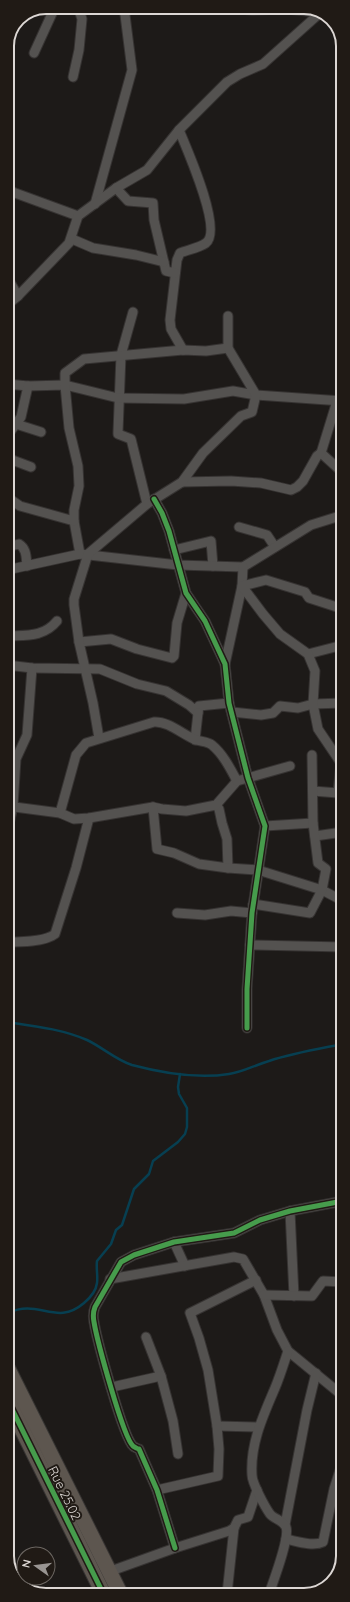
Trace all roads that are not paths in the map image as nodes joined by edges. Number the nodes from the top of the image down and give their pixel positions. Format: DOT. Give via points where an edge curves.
graph roads {
  1 [pos="52,14"];
  2 [pos="80,14"];
  3 [pos="125,14"];
  4 [pos="315,16"];
  5 [pos="34,54"];
  6 [pos="73,77"];
  7 [pos="179,130"];
  8 [pos="116,188"];
  9 [pos="14,193"];
  10 [pos="95,204"];
  11 [pos="78,216"];
  12 [pos="72,239"];
  13 [pos="164,262"];
  14 [pos="175,274"];
  15 [pos="14,289"];
  16 [pos="18,296"];
  17 [pos="14,299"];
  18 [pos="133,312"];
  19 [pos="228,316"];
  20 [pos="228,348"];
  21 [pos="183,350"];
  22 [pos="121,355"];
  23 [pos="14,385"];
  24 [pos="28,386"];
  25 [pos="65,386"];
  26 [pos="256,395"];
  27 [pos="118,398"];
  28 [pos="336,401"];
  29 [pos="336,411"];
  30 [pos="16,424"];
  31 [pos="14,427"];
  32 [pos="41,432"];
  33 [pos="320,453"];
  34 [pos="14,461"];
  35 [pos="32,467"];
  36 [pos="336,467"];
  37 [pos="182,482"];
  38 [pos="150,501"];
  39 [pos="14,502"];
  40 [pos="336,517"];
  41 [pos="74,520"];
  42 [pos="239,527"];
  43 [pos="14,545"];
  44 [pos="275,547"];
  45 [pos="174,550"];
  46 [pos="84,554"];
  47 [pos="178,565"];
  48 [pos="26,566"];
  49 [pos="213,566"];
  50 [pos="243,567"];
  51 [pos="14,569"];
  52 [pos="242,586"];
  53 [pos="186,592"];
  54 [pos="336,607"];
  55 [pos="57,621"];
  56 [pos="14,636"];
  57 [pos="79,642"];
  58 [pos="336,647"];
  59 [pos="308,654"];
  60 [pos="225,664"];
  61 [pos="14,666"];
  62 [pos="32,668"];
  63 [pos="85,670"];
  64 [pos="336,701"];
  65 [pos="314,704"];
  66 [pos="231,707"];
  67 [pos="198,713"];
  68 [pos="99,738"];
  69 [pos="195,740"];
  70 [pos="312,755"];
  71 [pos="336,756"];
  72 [pos="290,766"];
  73 [pos="14,775"];
  74 [pos="248,778"];
  75 [pos="237,781"];
  76 [pos="313,791"];
  77 [pos="336,792"];
  78 [pos="216,805"];
  79 [pos="14,807"];
  80 [pos="154,807"];
  81 [pos="60,813"];
  82 [pos="89,818"];
  83 [pos="313,823"];
  84 [pos="265,826"];
  85 [pos="336,833"];
  86 [pos="314,836"];
  87 [pos="228,868"];
  88 [pos="258,870"];
  89 [pos="322,890"];
  90 [pos="336,897"];
  91 [pos="252,908"];
  92 [pos="176,913"];
  93 [pos="14,942"];
  94 [pos="250,945"];
  95 [pos="336,947"];
  96 [pos="247,1028"];
  97 [pos="336,1202"];
  98 [pos="290,1211"];
  99 [pos="174,1242"];
  100 [pos="185,1266"];
  101 [pos="110,1280"];
  102 [pos="256,1280"];
  103 [pos="336,1282"];
  104 [pos="264,1295"];
  105 [pos="294,1296"];
  106 [pos="146,1337"];
  107 [pos="288,1351"];
  108 [pos="316,1373"];
  109 [pos="161,1376"];
  110 [pos="14,1381"];
  111 [pos="112,1387"];
  112 [pos="336,1390"];
  113 [pos="14,1413"];
  114 [pos="217,1426"];
  115 [pos="258,1427"];
  116 [pos="178,1454"];
  117 [pos="157,1490"];
  118 [pos="258,1490"];
  119 [pos="336,1496"];
  120 [pos="285,1525"];
  121 [pos="234,1528"];
  122 [pos="286,1539"];
  123 [pos="175,1548"];
  124 [pos="110,1571"];
  125 [pos="101,1588"];
  126 [pos="118,1588"];
  127 [pos="228,1588"];
  128 [pos="271,1588"];
  1 -- 5 [label="street"];
  2 -- 6 [label="street" via="79,50"];
  3 -- 10 [label="street" via="132,70"];
  4 -- 7 [label="street" via="263,64 227,82"];
  7 -- 8 [label="street" via="147,170"];
  7 -- 14 [label="street" via="195,167 207,207 210,235 206,243 180,253"];
  8 -- 10 [label="street"];
  8 -- 13 [label="street" via="128,201 153,203 154,220"];
  9 -- 11 [label="street"];
  10 -- 11 [label="street"];
  11 -- 12 [label="street"];
  12 -- 13 [label="street" via="93,248"];
  12 -- 16 [label="street"];
  13 -- 14 [label="street" via="166,271"];
  14 -- 21 [label="street" via="171,330"];
  15 -- 16 [label="street"];
  16 -- 17 [label="street"];
  18 -- 22 [label="street"];
  19 -- 20 [label="street"];
  20 -- 21 [label="street" via="206,351"];
  20 -- 26 [label="street"];
  21 -- 22 [label="street"];
  22 -- 25 [label="street" via="84,359 65,373"];
  22 -- 27 [label="street"];
  23 -- 24 [label="street"];
  24 -- 25 [label="street"];
  24 -- 30 [label="street" via="21,418"];
  25 -- 27 [label="street"];
  25 -- 41 [label="street" via="69,428 78,466 79,486"];
  26 -- 27 [label="street" via="233,391 184,399"];
  26 -- 28 [label="street"];
  26 -- 37 [label="street" via="252,412 241,416 203,453"];
  27 -- 38 [label="street" via="118,432 130,439"];
  29 -- 33 [label="street"];
  30 -- 31 [label="street"];
  30 -- 32 [label="street"];
  33 -- 36 [label="street"];
  33 -- 37 [label="street" via="303,481 291,490 261,483"];
  34 -- 35 [label="street"];
  37 -- 38 [label="street"];
  38 -- 45 [label="street" via="162,513"];
  38 -- 46 [label="street"];
  39 -- 41 [label="street" via="20,506"];
  40 -- 44 [label="street" via="314,523"];
  41 -- 46 [label="street"];
  42 -- 44 [label="street" via="267,535"];
  43 -- 48 [label="street" via="19,544 25,551"];
  44 -- 50 [label="street"];
  45 -- 47 [label="street"];
  45 -- 49 [label="street" via="211,541"];
  46 -- 47 [label="street"];
  46 -- 48 [label="street"];
  46 -- 57 [label="street" via="74,602"];
  47 -- 49 [label="street"];
  47 -- 53 [label="street"];
  48 -- 51 [label="street"];
  49 -- 50 [label="street"];
  50 -- 52 [label="street"];
  52 -- 54 [label="street" via="266,580 305,592 309,598"];
  52 -- 59 [label="street" via="280,634"];
  52 -- 60 [label="street"];
  53 -- 57 [label="street" via="177,623 172,658 111,639"];
  53 -- 60 [label="street" via="205,621"];
  55 -- 56 [label="street" via="51,629 37,634"];
  57 -- 63 [label="street"];
  58 -- 59 [label="street"];
  59 -- 65 [label="street" via="316,670"];
  60 -- 66 [label="street"];
  61 -- 62 [label="street"];
  62 -- 63 [label="street"];
  62 -- 73 [label="street" via="27,735 16,759"];
  63 -- 67 [label="street" via="100,669 137,684 166,691"];
  63 -- 68 [label="street"];
  64 -- 65 [label="street"];
  65 -- 66 [label="street" via="298,708 280,706 273,713 261,715"];
  65 -- 71 [label="street" via="318,729"];
  66 -- 67 [label="street" via="199,706"];
  66 -- 74 [label="street"];
  67 -- 69 [label="street"];
  68 -- 69 [label="street" via="158,722"];
  68 -- 81 [label="street" via="86,743 76,755"];
  69 -- 75 [label="street" via="213,745"];
  70 -- 76 [label="street"];
  72 -- 74 [label="street"];
  74 -- 75 [label="street"];
  74 -- 84 [label="street"];
  75 -- 78 [label="street"];
  76 -- 77 [label="street"];
  76 -- 83 [label="street"];
  78 -- 80 [label="street" via="186,811"];
  78 -- 87 [label="street" via="227,839"];
  79 -- 81 [label="street"];
  80 -- 82 [label="street"];
  80 -- 87 [label="street" via="158,849 199,864"];
  81 -- 82 [label="street" via="74,819"];
  82 -- 93 [label="street" via="55,934 49,938"];
  83 -- 84 [label="street"];
  83 -- 86 [label="street"];
  84 -- 88 [label="street"];
  85 -- 86 [label="street"];
  86 -- 89 [label="street" via="318,863 326,869"];
  87 -- 88 [label="street"];
  88 -- 89 [label="street"];
  88 -- 91 [label="street"];
  89 -- 90 [label="street"];
  89 -- 91 [label="street" via="310,913"];
  91 -- 92 [label="street" via="205,915"];
  91 -- 94 [label="street"];
  94 -- 95 [label="street"];
  94 -- 96 [label="street"];
  97 -- 98 [label="street"];
  98 -- 99 [label="street" via="255,1222 234,1233"];
  98 -- 105 [label="street"];
  99 -- 100 [label="street"];
  99 -- 101 [label="street" via="124,1260"];
  100 -- 101 [label="street"];
  100 -- 102 [label="street" via="234,1257 243,1259"];
  101 -- 111 [label="street" via="93,1314 101,1354"];
  102 -- 104 [label="street"];
  102 -- 114 [label="street" via="190,1313 200,1338 208,1370"];
  103 -- 105 [label="street" via="323,1281 313,1296"];
  104 -- 105 [label="street"];
  104 -- 107 [label="street"];
  106 -- 109 [label="street"];
  107 -- 108 [label="street"];
  107 -- 115 [label="street"];
  108 -- 112 [label="street"];
  108 -- 120 [label="street"];
  109 -- 111 [label="street"];
  109 -- 116 [label="street" via="173,1421"];
  110 -- 124 [label="main road"];
  111 -- 117 [label="street" via="129,1439 133,1446 139,1449"];
  113 -- 125 [label="main road, Rue 25.02"];
  114 -- 115 [label="street"];
  114 -- 117 [label="street" via="218,1476"];
  115 -- 118 [label="street" via="252,1475"];
  117 -- 123 [label="street"];
  118 -- 120 [label="street" via="270,1514"];
  118 -- 121 [label="street" via="248,1517 238,1520"];
  119 -- 122 [label="street" via="323,1542"];
  120 -- 122 [label="street"];
  121 -- 123 [label="street"];
  121 -- 127 [label="street"];
  122 -- 128 [label="street"];
  123 -- 124 [label="street"];
  124 -- 126 [label="main road"];
}
